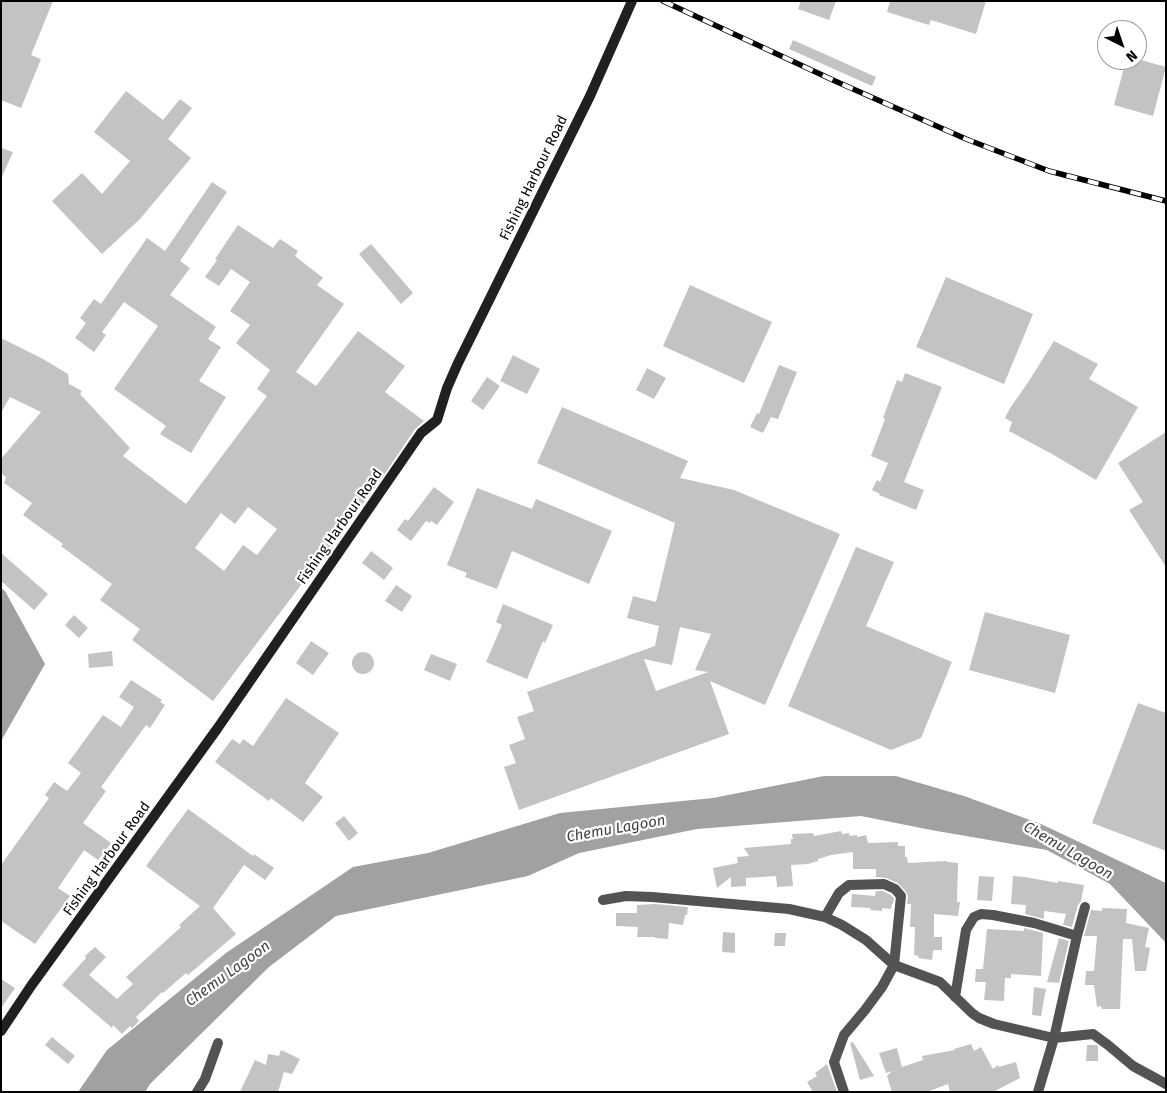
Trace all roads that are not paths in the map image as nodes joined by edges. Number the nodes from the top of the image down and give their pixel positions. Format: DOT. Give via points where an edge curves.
graph roads {
  1 [pos="632,1"];
  2 [pos="603,900"];
  3 [pos="1085,906"];
  4 [pos="825,917"];
  5 [pos="1078,936"];
  6 [pos="894,965"];
  7 [pos="955,997"];
  8 [pos="1,1031"];
  9 [pos="1054,1038"];
  10 [pos="218,1043"];
  11 [pos="1166,1084"];
  12 [pos="197,1092"];
  13 [pos="844,1092"];
  14 [pos="1038,1092"];
  1 -- 8 [label="street, Fishing Harbour Road" via="590,96 458,364 436,420 421,433 217,729"];
  2 -- 4 [label="street" via="626,896 652,897 789,909"];
  3 -- 5 [label="street"];
  4 -- 6 [label="street" via="866,940"];
  4 -- 6 [label="street" via="839,893 849,885 884,884 895,889 901,896"];
  5 -- 7 [label="street" via="1034,923 981,914 974,916 966,930"];
  5 -- 9 [label="street"];
  6 -- 7 [label="street" via="940,982"];
  6 -- 13 [label="street" via="882,987 844,1035 834,1062"];
  7 -- 9 [label="street" via="979,1018"];
  9 -- 11 [label="street" via="1093,1034 1133,1066"];
  9 -- 14 [label="street"];
  10 -- 12 [label="street"];
}
